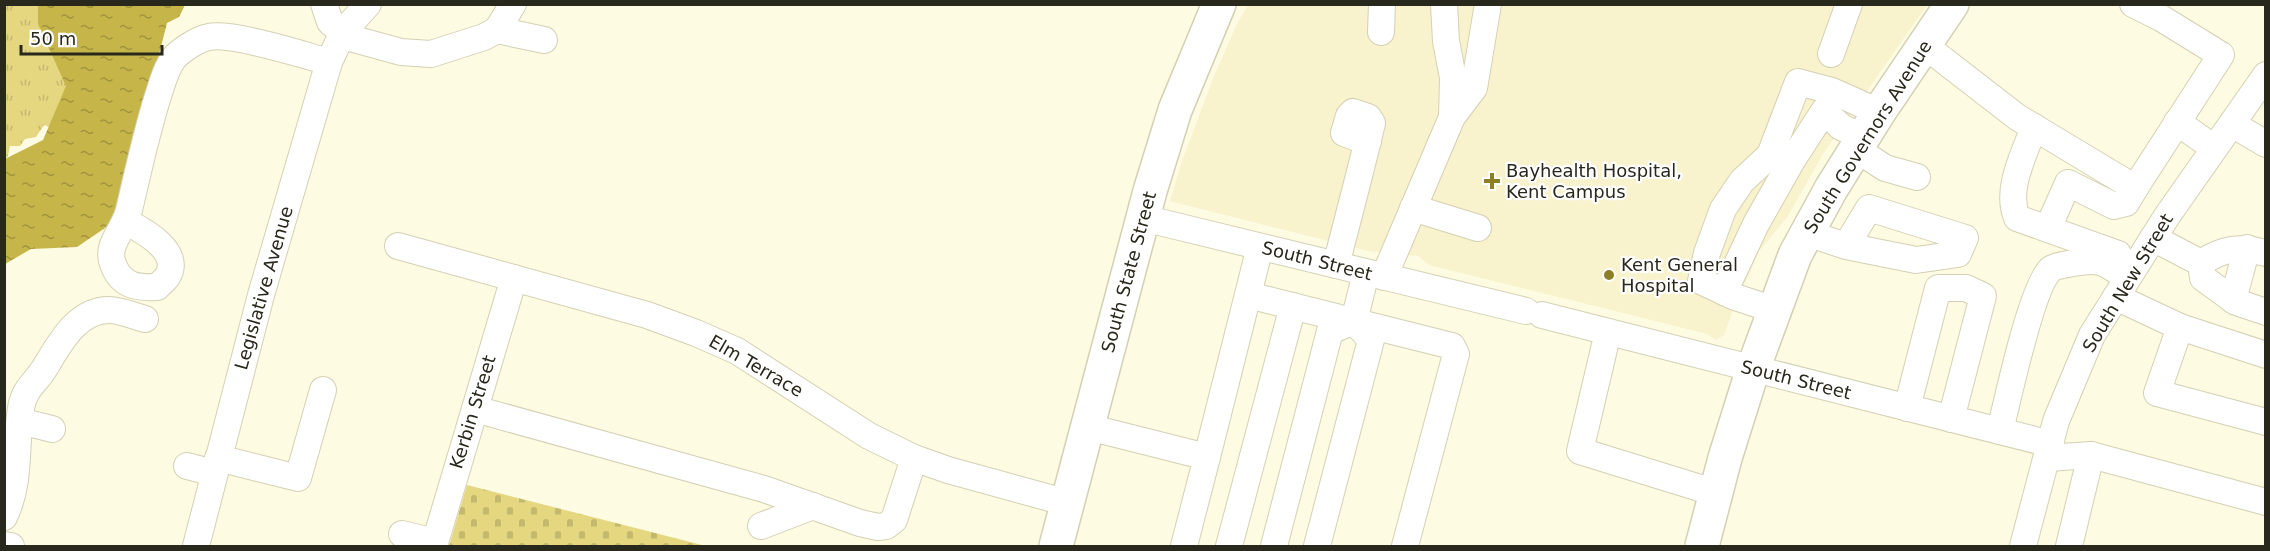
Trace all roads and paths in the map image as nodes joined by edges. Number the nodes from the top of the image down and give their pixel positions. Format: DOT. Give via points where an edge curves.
graph roads {
  1 [pos="324,4"];
  2 [pos="368,4"];
  3 [pos="513,4"];
  4 [pos="1382,4"];
  5 [pos="1444,4"];
  6 [pos="1488,4"];
  7 [pos="1849,4"];
  8 [pos="1952,4"];
  9 [pos="2133,4"];
  10 [pos="1216,5"];
  11 [pos="497,30"];
  12 [pos="343,32"];
  13 [pos="1381,32"];
  14 [pos="544,40"];
  15 [pos="1924,45"];
  16 [pos="1831,54"];
  17 [pos="329,62"];
  18 [pos="2265,75"];
  19 [pos="1452,117"];
  20 [pos="2177,122"];
  21 [pos="2232,124"];
  22 [pos="2034,127"];
  23 [pos="1866,133"];
  24 [pos="1368,142"];
  25 [pos="2265,144"];
  26 [pos="2214,148"];
  27 [pos="1917,177"];
  28 [pos="2135,188"];
  29 [pos="1413,208"];
  30 [pos="1720,216"];
  31 [pos="1143,219"];
  32 [pos="127,222"];
  33 [pos="1478,228"];
  34 [pos="2048,228"];
  35 [pos="1807,232"];
  36 [pos="2153,238"];
  37 [pos="398,246"];
  38 [pos="1746,246"];
  39 [pos="1846,246"];
  40 [pos="1260,247"];
  41 [pos="2256,250"];
  42 [pos="2201,263"];
  43 [pos="1336,266"];
  44 [pos="1375,275"];
  45 [pos="514,278"];
  46 [pos="2127,279"];
  47 [pos="1724,292"];
  48 [pos="1248,295"];
  49 [pos="2233,300"];
  50 [pos="1293,306"];
  51 [pos="1774,310"];
  52 [pos="2265,312"];
  53 [pos="145,319"];
  54 [pos="1354,321"];
  55 [pos="2180,327"];
  56 [pos="1608,332"];
  57 [pos="2265,355"];
  58 [pos="1753,369"];
  59 [pos="323,390"];
  60 [pos="1907,408"];
  61 [pos="475,409"];
  62 [pos="1951,419"];
  63 [pos="20,421"];
  64 [pos="2265,422"];
  65 [pos="1088,426"];
  66 [pos="52,429"];
  67 [pos="2000,431"];
  68 [pos="2049,451"];
  69 [pos="2091,455"];
  70 [pos="914,458"];
  71 [pos="1207,458"];
  72 [pos="216,465"];
  73 [pos="187,466"];
  74 [pos="1716,493"];
  75 [pos="2265,502"];
  76 [pos="1068,503"];
  77 [pos="813,506"];
  78 [pos="4,517"];
  79 [pos="761,526"];
  80 [pos="402,534"];
  81 [pos="434,544"];
  82 [pos="4,545"];
  83 [pos="11,546"];
  84 [pos="196,546"];
  85 [pos="1056,546"];
  86 [pos="1184,546"];
  87 [pos="1229,546"];
  88 [pos="1274,546"];
  89 [pos="1317,546"];
  90 [pos="1405,546"];
  91 [pos="1702,546"];
  92 [pos="2023,546"];
  93 [pos="2069,546"];
  1 -- 12 [label="street" via="330,21"];
  2 -- 12 [label="street, Legislative Avenue"];
  3 -- 11 [label="street"];
  4 -- 13 [label="street"];
  5 -- 19 [label="street" via="1453,78"];
  6 -- 19 [label="street" via="1474,88"];
  7 -- 16 [label="street"];
  8 -- 15 [label="main road, South Governors Avenue"];
  9 -- 20 [label="street" via="2221,55"];
  10 -- 31 [label="main road, South State Street" via="1175,110"];
  11 -- 12 [label="street" via="431,54 391,50 350,38"];
  11 -- 14 [label="street"];
  12 -- 17 [label="street, Legislative Avenue"];
  15 -- 22 [label="street"];
  15 -- 23 [label="main road, South Governors Avenue"];
  17 -- 32 [label="street" via="241,39 209,37 174,58 146,135"];
  17 -- 72 [label="street, Legislative Avenue"];
  18 -- 21 [label="street, South New Street"];
  19 -- 29 [label="street"];
  20 -- 26 [label="street"];
  20 -- 28 [label="street"];
  21 -- 25 [label="street"];
  21 -- 26 [label="street, South New Street"];
  22 -- 28 [label="street"];
  22 -- 34 [label="street" via="2012,191 2013,208 2017,218"];
  23 -- 27 [label="street" via="1885,168"];
  23 -- 30 [label="street" via="1832,91 1798,82 1770,155 1742,182"];
  23 -- 35 [label="main road, South Governors Avenue"];
  23 -- 38 [label="street" via="1841,127 1824,111 1791,162"];
  24 -- 43 [label="street"];
  26 -- 36 [label="street, South New Street"];
  28 -- 34 [label="street" via="2126,203 2114,206 2068,183"];
  29 -- 33 [label="street"];
  29 -- 44 [label="street"];
  30 -- 38 [label="street" via="1729,235"];
  30 -- 47 [label="street" via="1701,281"];
  31 -- 40 [label="street, South Street"];
  31 -- 65 [label="main road, South State Street"];
  34 -- 46 [label="street"];
  35 -- 39 [label="street"];
  35 -- 51 [label="main road, South Governors Avenue"];
  36 -- 42 [label="street"];
  36 -- 46 [label="street, South New Street"];
  37 -- 45 [label="street, Elm Terrace"];
  38 -- 47 [label="street"];
  40 -- 43 [label="street, South Street"];
  40 -- 48 [label="street"];
  41 -- 42 [label="street" via="2215,253"];
  41 -- 49 [label="street"];
  42 -- 49 [label="street" via="2203,278"];
  43 -- 44 [label="street, South Street"];
  44 -- 54 [label="street"];
  44 -- 56 [label="street, South Street"];
  45 -- 61 [label="street, Kerbin Street"];
  45 -- 70 [label="street, Elm Terrace" via="647,315 737,351 869,436"];
  46 -- 55 [label="street"];
  46 -- 67 [label="street" via="2108,264 2093,260 2052,267 2041,280"];
  46 -- 68 [label="street, South New Street" via="2092,335 2056,421"];
  47 -- 51 [label="street"];
  48 -- 50 [label="street"];
  48 -- 71 [label="street"];
  49 -- 52 [label="street"];
  50 -- 54 [label="street"];
  50 -- 87 [label="street"];
  51 -- 58 [label="main road, South Governors Avenue"];
  53 -- 63 [label="street" via="110,310 90,314 73,327 26,390"];
  54 -- 88 [label="street" via="1330,331"];
  54 -- 89 [label="street" via="1371,340"];
  54 -- 90 [label="street" via="1452,346 1456,354"];
  55 -- 57 [label="street"];
  55 -- 64 [label="street" via="2157,393"];
  56 -- 58 [label="street, South Street"];
  56 -- 74 [label="street" via="1580,451"];
  58 -- 60 [label="street, South Street"];
  58 -- 74 [label="main road, South Governors Avenue"];
  59 -- 72 [label="street" via="298,478"];
  60 -- 62 [label="street, South Street"];
  60 -- 62 [label="street" via="1938,288 1966,288 1983,296"];
  61 -- 77 [label="street"];
  61 -- 81 [label="street, Kerbin Street"];
  62 -- 67 [label="street, South Street"];
  63 -- 66 [label="street"];
  63 -- 78 [label="street" via="13,495"];
  65 -- 71 [label="street"];
  65 -- 76 [label="main road, South State Street"];
  67 -- 68 [label="street, South Street"];
  68 -- 69 [label="street, South Street"];
  68 -- 92 [label="street, South New Street"];
  69 -- 75 [label="street, South Street"];
  69 -- 93 [label="street"];
  70 -- 76 [label="street, Elm Terrace"];
  70 -- 77 [label="street" via="894,520 886,526 860,523"];
  71 -- 86 [label="street"];
  72 -- 73 [label="street"];
  72 -- 84 [label="street, Legislative Avenue"];
  74 -- 91 [label="main road, South Governors Avenue"];
  76 -- 85 [label="main road, South State Street"];
  77 -- 79 [label="street"];
  80 -- 81 [label="street"];
  82 -- 83 [label="street"];
}
